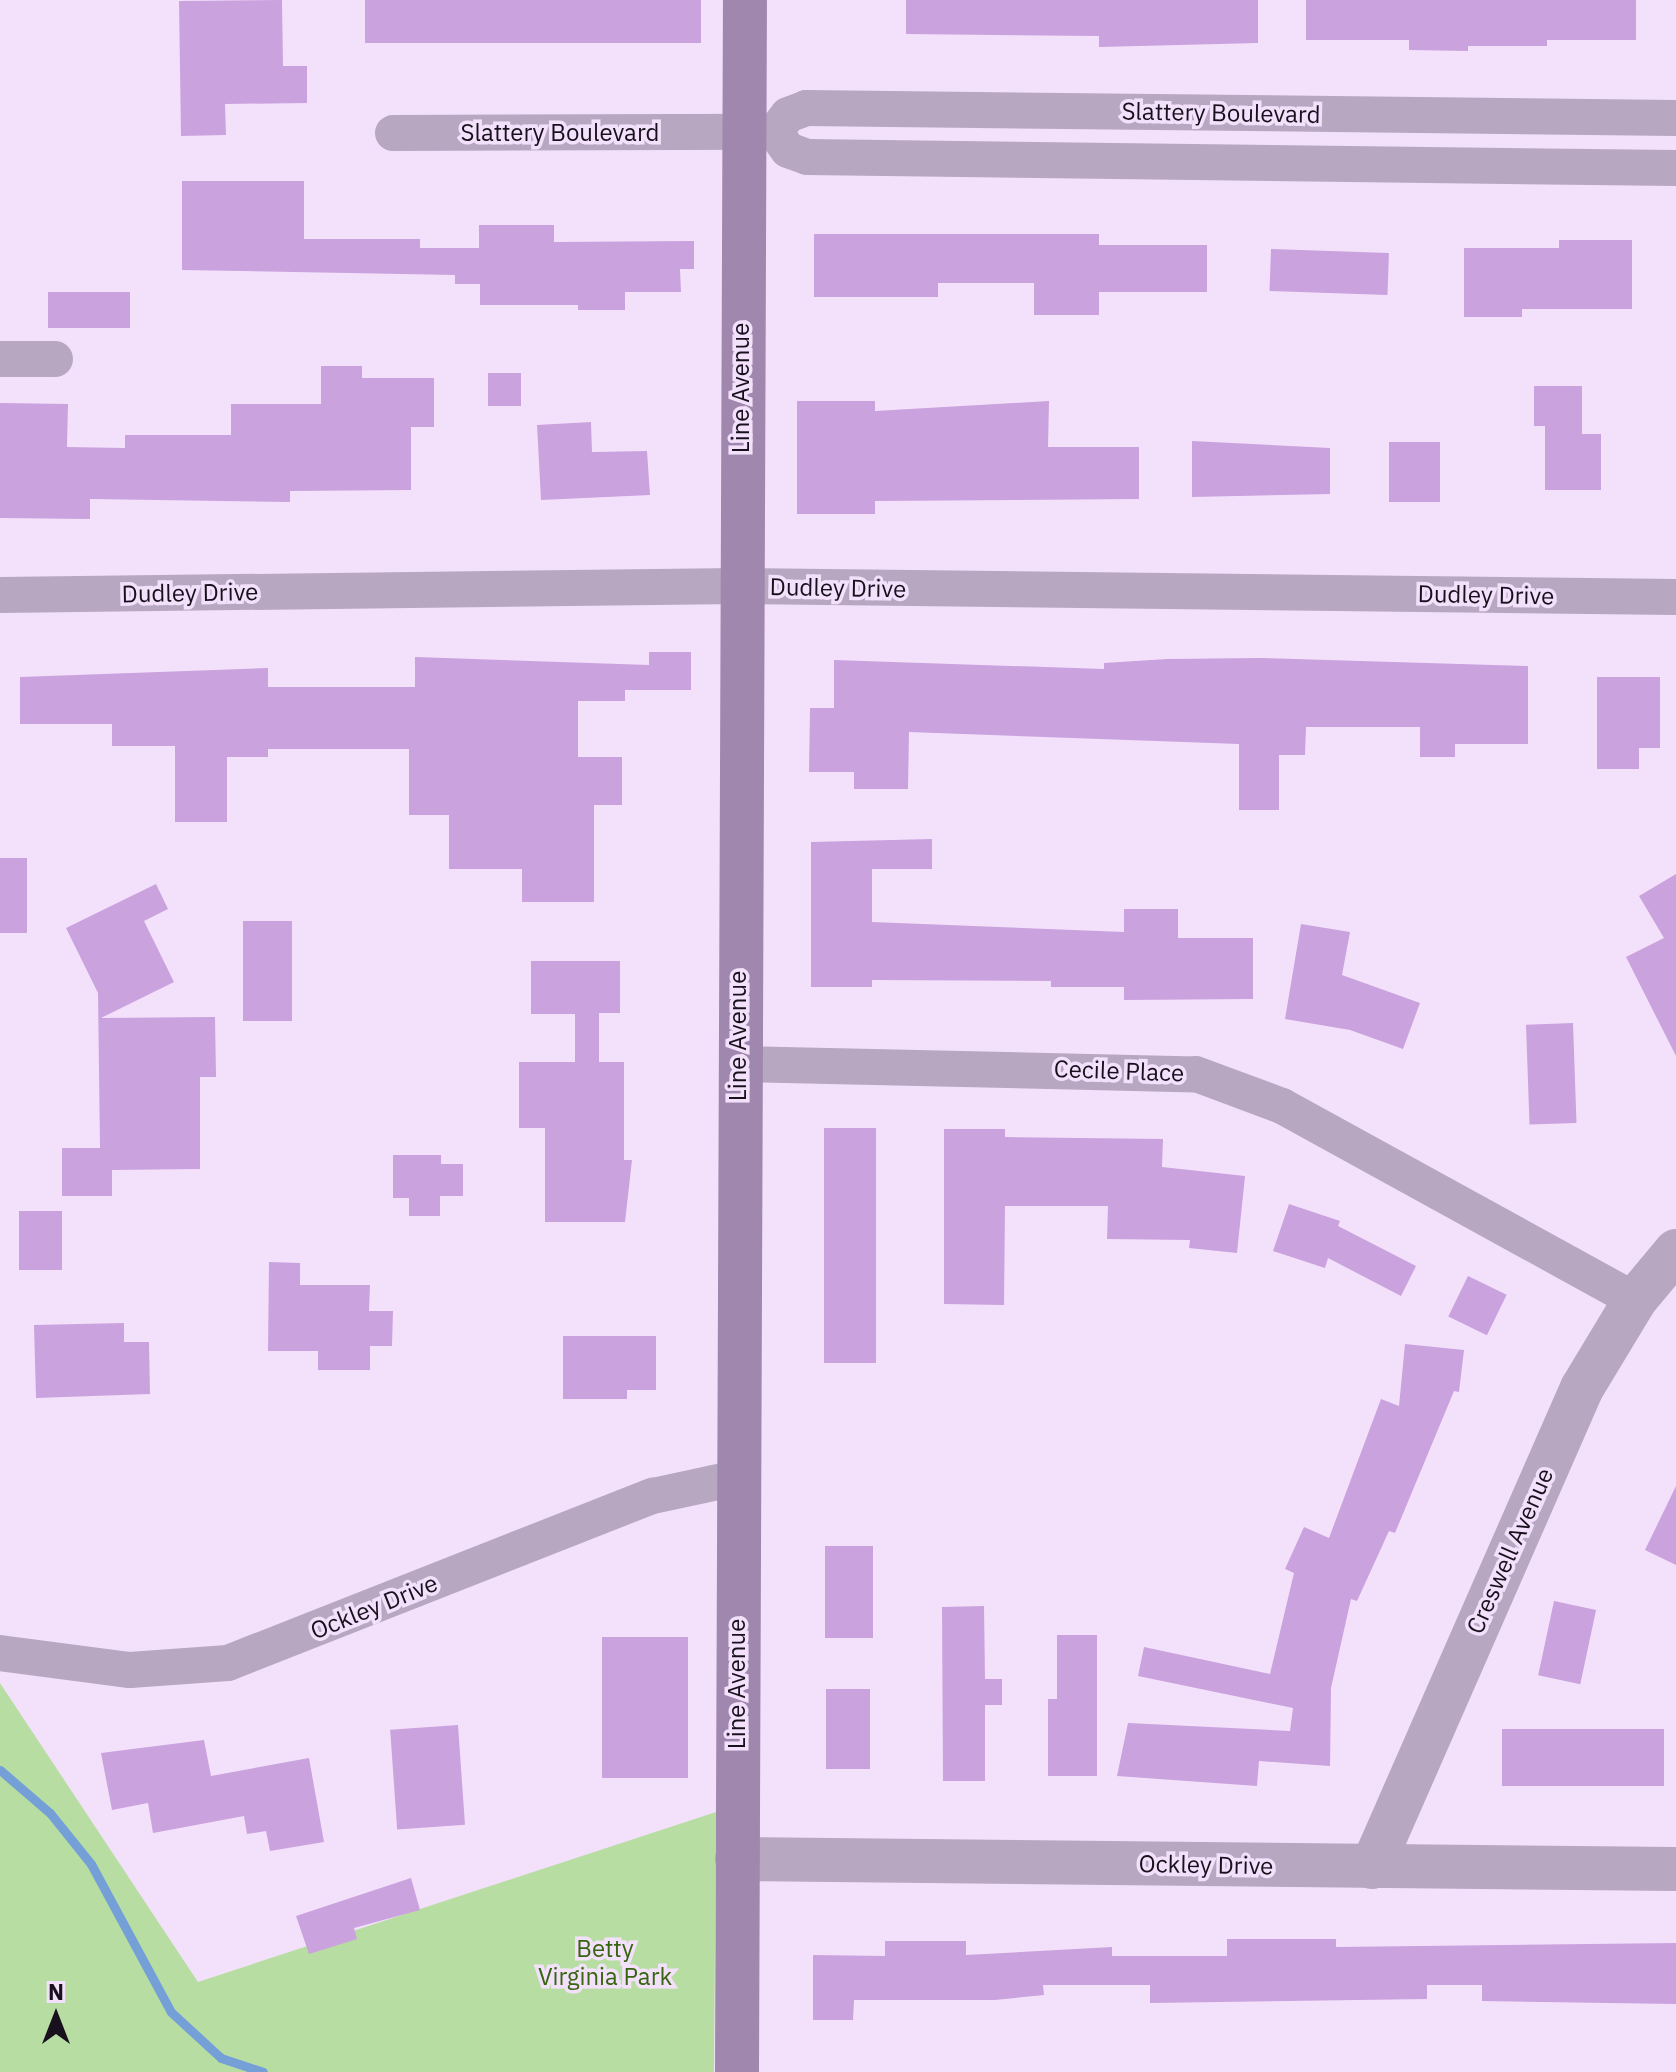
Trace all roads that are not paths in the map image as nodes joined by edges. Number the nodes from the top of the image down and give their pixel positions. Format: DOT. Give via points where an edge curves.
graph roads {
  1 [pos="745,0"];
  2 [pos="1676,118"];
  3 [pos="759,132"];
  4 [pos="393,133"];
  5 [pos="1676,168"];
  6 [pos="0,359"];
  7 [pos="55,359"];
  8 [pos="739,586"];
  9 [pos="0,595"];
  10 [pos="1676,597"];
  11 [pos="738,1064"];
  12 [pos="1676,1251"];
  13 [pos="1635,1300"];
  14 [pos="737,1478"];
  15 [pos="0,1653"];
  16 [pos="737,1859"];
  17 [pos="1372,1867"];
  18 [pos="1676,1869"];
  19 [pos="737,2069"];
  1 -- 3 [label="main road, Line Avenue"];
  2 -- 3 [label="street, Slattery Boulevard" via="806,108"];
  3 -- 4 [label="street, Slattery Boulevard"];
  3 -- 5 [label="street, Slattery Boulevard" via="807,157"];
  3 -- 8 [label="main road, Line Avenue"];
  6 -- 7 [label="street"];
  8 -- 9 [label="street, Dudley Drive"];
  8 -- 10 [label="street, Dudley Drive"];
  8 -- 11 [label="main road, Line Avenue"];
  11 -- 13 [label="street, Cecile Place" via="1196,1074 1282,1106"];
  11 -- 14 [label="main road, Line Avenue"];
  12 -- 13 [label="street, Creswell Avenue"];
  13 -- 17 [label="street, Creswell Avenue" via="1582,1388"];
  14 -- 15 [label="street, Ockley Drive" via="653,1496 228,1663 130,1670"];
  14 -- 16 [label="main road, Line Avenue"];
  16 -- 17 [label="street, Ockley Drive"];
  16 -- 19 [label="main road, Line Avenue"];
  17 -- 18 [label="street, Ockley Drive"];
}
